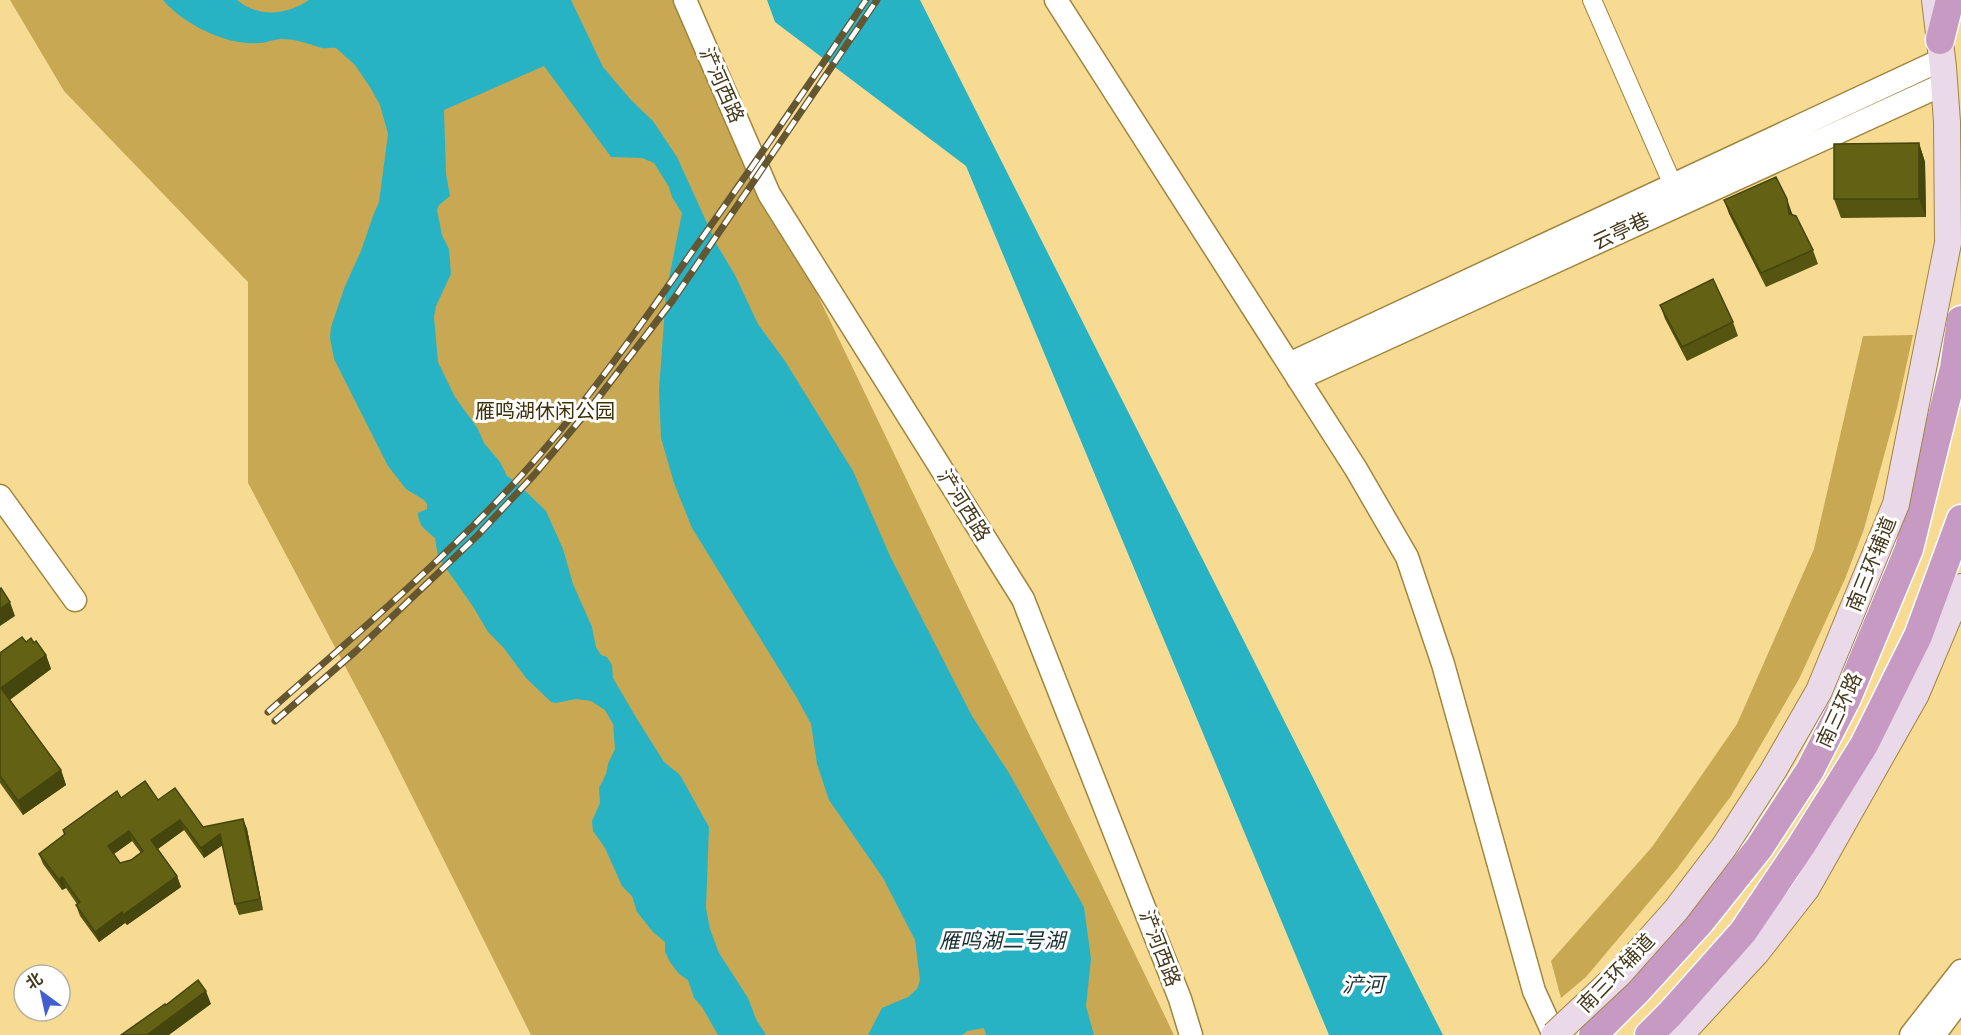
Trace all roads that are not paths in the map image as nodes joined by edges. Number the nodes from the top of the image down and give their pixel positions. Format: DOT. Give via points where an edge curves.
graph roads {
  1 [pos="685,0"];
  2 [pos="1056,0"];
  3 [pos="1592,0"];
  4 [pos="1935,0"];
  5 [pos="1950,0"];
  6 [pos="1942,61"];
  7 [pos="1673,185"];
  8 [pos="1961,321"];
  9 [pos="1293,371"];
  10 [pos="0,496"];
  11 [pos="1961,519"];
  12 [pos="1961,587"];
  13 [pos="75,600"];
  14 [pos="1961,971"];
  15 [pos="1961,999"];
  16 [pos="1191,1035"];
  17 [pos="1554,1035"];
  18 [pos="1593,1035"];
  19 [pos="1649,1035"];
  20 [pos="1680,1035"];
  21 [pos="1911,1035"];
  22 [pos="1934,1035"];
  1 -- 16 [label="street, 浐河西路" via="769,194 1023,599"];
  2 -- 9 [label="street"];
  3 -- 7 [label="street"];
  4 -- 6 [label="main road, 南三环辅道"];
  5 -- 6 [label="highway"];
  6 -- 7 [label="street"];
  6 -- 9 [label="street, 云亭巷"];
  6 -- 17 [label="main road, 南三环辅道, bridge" via="1948,243 1896,504 1819,691 1773,771 1724,847 1676,910 1619,974"];
  7 -- 9 [label="street"];
  8 -- 18 [label="highway, 南三环路" via="1954,368 1909,549 1847,698 1810,770 1759,848 1700,922"];
  9 -- 17 [label="street" via="1407,557 1443,664 1534,991"];
  10 -- 13 [label="street"];
  11 -- 19 [label="highway, 南三环路" via="1918,636 1864,745 1743,932"];
  12 -- 20 [label="main road" via="1916,694 1806,889 1756,953"];
  14 -- 21 [label="street"];
  15 -- 22 [label="street"];
}
